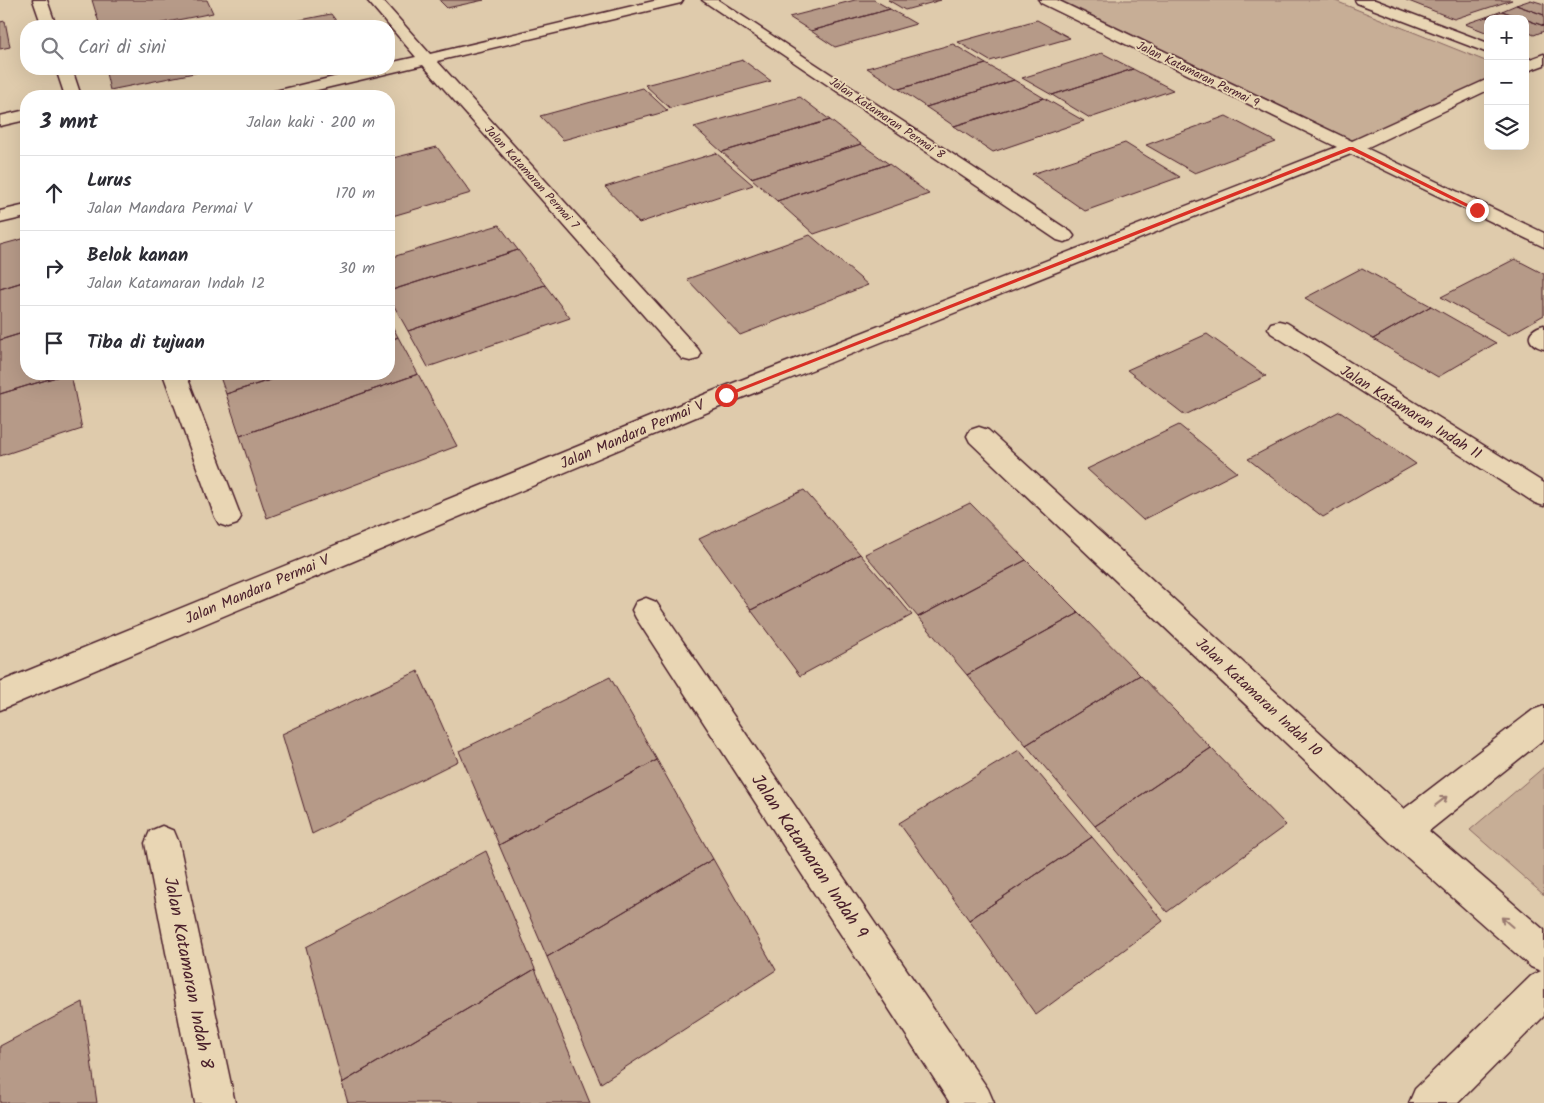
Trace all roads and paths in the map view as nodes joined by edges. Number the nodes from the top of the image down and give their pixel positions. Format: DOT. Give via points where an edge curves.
graph roads {
  1 [pos="40,0"];
  2 [pos="374,0"];
  3 [pos="676,0"];
  4 [pos="709,0"];
  5 [pos="1046,0"];
  6 [pos="1362,0"];
  7 [pos="47,20"];
  8 [pos="392,20"];
  9 [pos="395,24"];
  10 [pos="1484,46"];
  11 [pos="426,59"];
  12 [pos="395,66"];
  13 [pos="66,75"];
  14 [pos="359,75"];
  15 [pos="1484,86"];
  16 [pos="71,90"];
  17 [pos="297,90"];
  18 [pos="20,116"];
  19 [pos="0,121"];
  20 [pos="1351,148"];
  21 [pos="20,212"];
  22 [pos="0,217"];
  23 [pos="1064,236"];
  24 [pos="1544,241"];
  25 [pos="1279,328"];
  26 [pos="1544,332"];
  27 [pos="1544,342"];
  28 [pos="690,354"];
  29 [pos="176,380"];
  30 [pos="978,436"];
  31 [pos="1544,496"];
  32 [pos="228,517"];
  33 [pos="646,610"];
  34 [pos="0,696"];
  35 [pos="1544,720"];
  36 [pos="1403,831"];
  37 [pos="162,843"];
  38 [pos="1544,954"];
  39 [pos="1544,989"];
  40 [pos="215,1103"];
  41 [pos="974,1103"];
  42 [pos="1429,1103"];
  1 -- 7 [label="street"];
  2 -- 8 [label="street, Jalan Katamaran Permai 7"];
  3 -- 11 [label="street"];
  4 -- 23 [label="street, Jalan Katamaran Permai 8"];
  5 -- 20 [label="street, Jalan Katamaran Permai 9"];
  6 -- 10 [label="street"];
  9 -- 11 [label="street, Jalan Katamaran Permai 7"];
  11 -- 12 [label="street"];
  11 -- 28 [label="street, Jalan Katamaran Permai 7"];
  13 -- 16 [label="street"];
  14 -- 17 [label="street"];
  15 -- 20 [label="street, Jalan Mandara Permai V"];
  18 -- 19 [label="street"];
  20 -- 24 [label="street, Jalan Katamaran Permai 9"];
  20 -- 34 [label="street, Jalan Mandara Permai V" via="726,395"];
  21 -- 22 [label="street"];
  25 -- 31 [label="street, Jalan Katamaran Indah 11"];
  26 -- 27 [label="street" via="1541,334"];
  29 -- 32 [label="street"];
  30 -- 36 [label="street, Jalan Katamaran Indah 10"];
  33 -- 41 [label="street, Jalan Katamaran Indah 9"];
  36 -- 35 [label="street, one-way"];
  38 -- 36 [label="street, Jalan Katamaran Indah 10, one-way"];
  37 -- 40 [label="street, Jalan Katamaran Indah 8"];
  39 -- 42 [label="street"];
}
